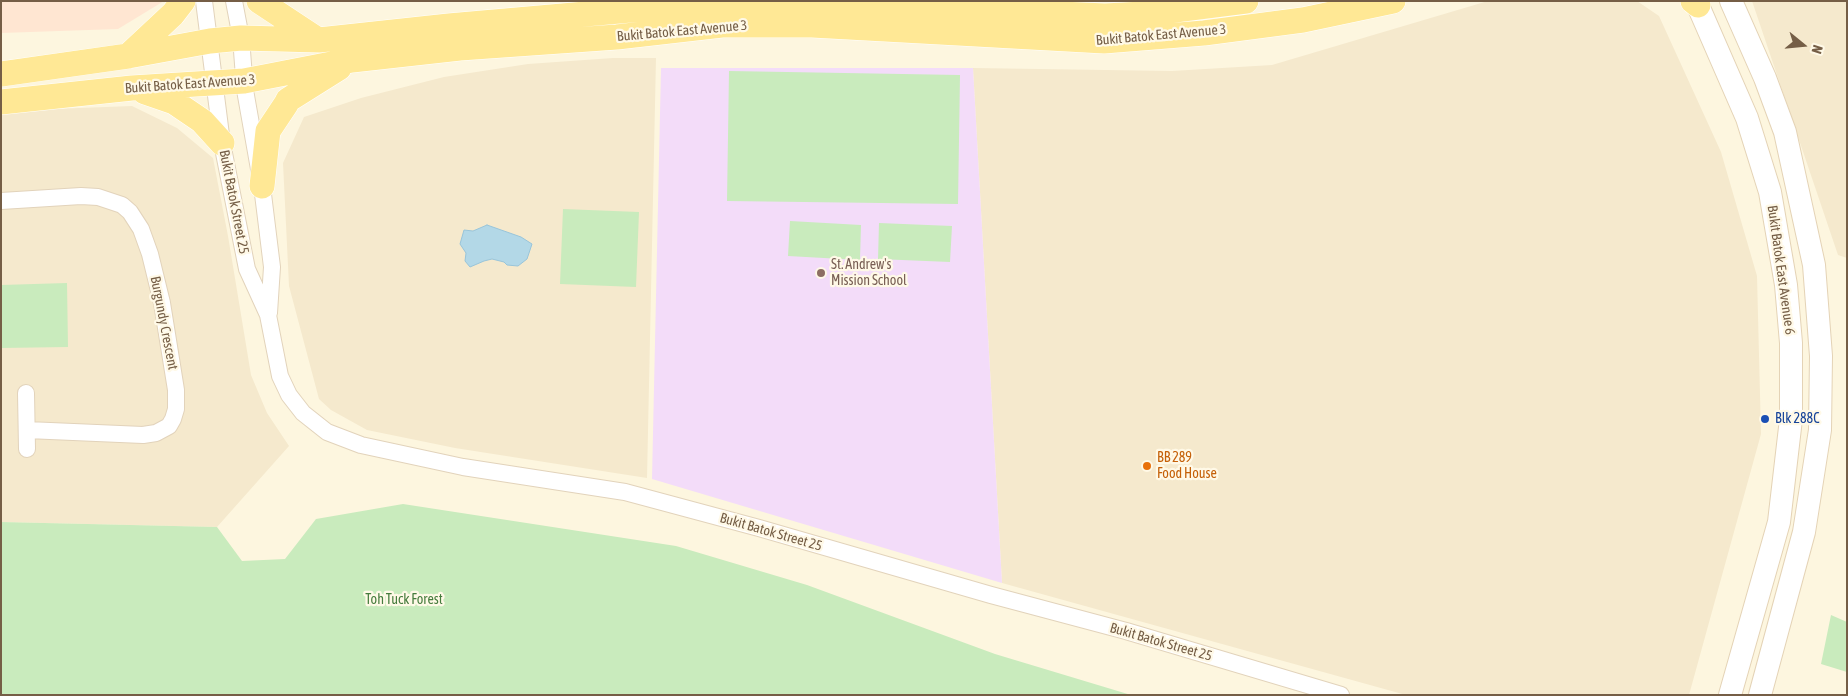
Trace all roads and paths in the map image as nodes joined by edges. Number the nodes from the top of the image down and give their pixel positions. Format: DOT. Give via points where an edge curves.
graph roads {
  1 [pos="183,1"];
  2 [pos="204,1"];
  3 [pos="234,1"];
  4 [pos="259,1"];
  5 [pos="1246,1"];
  6 [pos="1393,1"];
  7 [pos="1731,1"];
  8 [pos="1696,2"];
  9 [pos="908,4"];
  10 [pos="987,6"];
  11 [pos="241,38"];
  12 [pos="319,40"];
  13 [pos="210,42"];
  14 [pos="128,56"];
  15 [pos="352,60"];
  16 [pos="1,74"];
  17 [pos="244,81"];
  18 [pos="214,84"];
  19 [pos="132,88"];
  20 [pos="1,102"];
  21 [pos="222,143"];
  22 [pos="262,186"];
  23 [pos="1,202"];
  24 [pos="268,315"];
  25 [pos="26,393"];
  26 [pos="27,430"];
  27 [pos="28,449"];
  28 [pos="1341,695"];
  29 [pos="1730,695"];
  30 [pos="1760,695"];
  1 -- 14 [label="main road"];
  2 -- 13 [label="street, Bukit Batok Street 25"];
  3 -- 11 [label="street, Bukit Batok Street 25"];
  4 -- 12 [label="main road"];
  5 -- 10 [label="main road, Bukit Batok East Avenue 3" via="1105,16"];
  6 -- 15 [label="main road, Bukit Batok East Avenue 3" via="1303,20 1104,42 812,25 722,25"];
  7 -- 30 [label="main road, Bukit Batok East Avenue 6" via="1785,132 1814,265 1821,356 1820,430 1804,532"];
  8 -- 29 [label="main road, Bukit Batok East Avenue 6" via="1747,118 1770,192 1786,285 1791,343 1791,419 1779,522"];
  9 -- 10 [label="main road, Bukit Batok East Avenue 3"];
  9 -- 12 [label="main road, Bukit Batok East Avenue 3" via="720,2"];
  11 -- 12 [label="main road, Bukit Batok East Avenue 3"];
  11 -- 13 [label="main road, Bukit Batok East Avenue 3"];
  11 -- 17 [label="street, Bukit Batok Street 25"];
  13 -- 14 [label="main road, Bukit Batok East Avenue 3"];
  13 -- 18 [label="street, Bukit Batok Street 25"];
  14 -- 16 [label="main road, Bukit Batok East Avenue 3"];
  15 -- 17 [label="main road, Bukit Batok East Avenue 3"];
  15 -- 22 [label="main road" via="288,100 268,132"];
  17 -- 18 [label="main road, Bukit Batok East Avenue 3"];
  17 -- 22 [label="street, Bukit Batok Street 25"];
  18 -- 19 [label="main road, Bukit Batok East Avenue 3"];
  18 -- 21 [label="street, Bukit Batok Street 25"];
  19 -- 20 [label="main road, Bukit Batok East Avenue 3"];
  19 -- 21 [label="main road" via="174,102 202,121"];
  21 -- 24 [label="street, Bukit Batok Street 25" via="247,269"];
  22 -- 24 [label="street, Bukit Batok Street 25" via="272,267"];
  23 -- 26 [label="street, Burgundy Crescent" via="98,197 122,205 130,212 141,229 150,254 162,303 176,390 173,419 169,426 156,433"];
  24 -- 28 [label="street, Bukit Batok Street 25" via="280,376 289,395 303,413 327,432 361,445 463,467 625,492 1126,631"];
  25 -- 26 [label="street"];
  26 -- 27 [label="street"];
}
